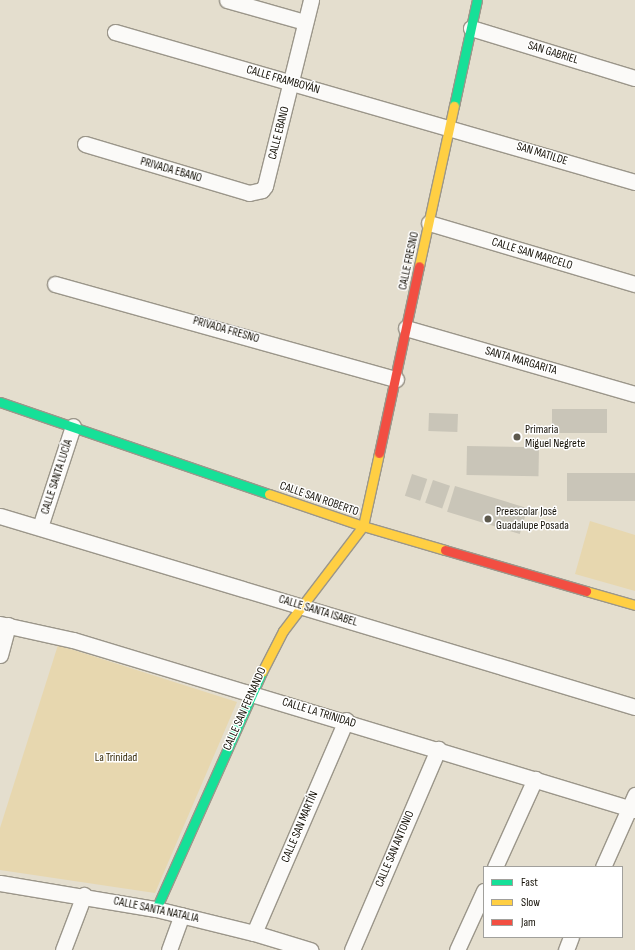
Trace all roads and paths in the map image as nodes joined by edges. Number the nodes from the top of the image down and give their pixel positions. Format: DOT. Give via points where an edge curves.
graph roads {
  1 [pos="227,0"];
  2 [pos="311,0"];
  3 [pos="477,0"];
  4 [pos="305,22"];
  5 [pos="471,28"];
  6 [pos="115,32"];
  7 [pos="635,78"];
  8 [pos="292,82"];
  9 [pos="450,127"];
  10 [pos="85,144"];
  11 [pos="635,182"];
  12 [pos="257,193"];
  13 [pos="429,223"];
  14 [pos="55,284"];
  15 [pos="635,284"];
  16 [pos="406,328"];
  17 [pos="396,379"];
  18 [pos="635,394"];
  19 [pos="0,402"];
  20 [pos="73,426"];
  21 [pos="0,516"];
  22 [pos="363,526"];
  23 [pos="40,527"];
  24 [pos="302,606"];
  25 [pos="635,606"];
  26 [pos="4,625"];
  27 [pos="0,655"];
  28 [pos="252,693"];
  29 [pos="635,707"];
  30 [pos="346,720"];
  31 [pos="438,749"];
  32 [pos="535,779"];
  33 [pos="633,804"];
  34 [pos="495,866"];
  35 [pos="603,866"];
  36 [pos="0,883"];
  37 [pos="483,893"];
  38 [pos="84,895"];
  39 [pos="156,909"];
  40 [pos="182,915"];
  41 [pos="254,933"];
  42 [pos="572,938"];
  43 [pos="272,944"];
  44 [pos="62,950"];
  45 [pos="169,950"];
  46 [pos="310,950"];
  47 [pos="352,950"];
  48 [pos="457,950"];
  49 [pos="566,950"];
  1 -- 4 [label="street"];
  2 -- 4 [label="street"];
  3 -- 5 [label="street, CALLE FRESNO"];
  4 -- 8 [label="street, CALLE EBANO"];
  5 -- 7 [label="street, SAN GABRIEL"];
  5 -- 9 [label="street, CALLE FRESNO"];
  6 -- 8 [label="street, CALLE FRAMBOYÁN"];
  8 -- 9 [label="street, CALLE FRAMBOYÁN"];
  8 -- 12 [label="street, CALLE EBANO" via="266,186"];
  9 -- 11 [label="street, SAN MATILDE"];
  9 -- 13 [label="street, CALLE FRESNO"];
  10 -- 12 [label="street, PRIVADA EBANO" via="249,193"];
  13 -- 15 [label="street, CALLE SAN MARCELO"];
  13 -- 16 [label="street, CALLE FRESNO"];
  14 -- 17 [label="street, PRIVADA FRESNO"];
  16 -- 17 [label="street, CALLE FRESNO"];
  16 -- 18 [label="street, SANTA MARGARITA"];
  17 -- 22 [label="street, CALLE FRESNO"];
  19 -- 20 [label="street, CALLE SAN ROBERTO"];
  20 -- 22 [label="street, CALLE SAN ROBERTO"];
  20 -- 23 [label="street, CALLE SANTA LUCÍA"];
  21 -- 23 [label="street, CALLE SANTA ISABEL"];
  22 -- 24 [label="street, CALLE SAN FERNANDO"];
  22 -- 25 [label="street, CALLE SAN ROBERTO"];
  23 -- 24 [label="street, CALLE SANTA ISABEL"];
  24 -- 28 [label="street, CALLE SAN FERNANDO" via="277,643"];
  24 -- 29 [label="street, CALLE SANTA ISABEL"];
  26 -- 27 [label="street"];
  26 -- 28 [label="street, CALLE LA TRINIDAD" via="73,640"];
  28 -- 30 [label="street, CALLE LA TRINIDAD"];
  28 -- 39 [label="street, CALLE SAN FERNANDO"];
  30 -- 31 [label="street, CALLE LA TRINIDAD"];
  30 -- 41 [label="street, CALLE SAN MARTÍN"];
  31 -- 32 [label="street, CALLE LA TRINIDAD"];
  31 -- 47 [label="street, CALLE SAN ANTONIO"];
  32 -- 33 [label="street, CALLE LA TRINIDAD"];
  32 -- 34 [label="street"];
  33 -- 35 [label="street"];
  36 -- 38 [label="street, CALLE SANTA NATALIA"];
  37 -- 48 [label="street"];
  38 -- 39 [label="street, CALLE SANTA NATALIA"];
  38 -- 44 [label="street"];
  39 -- 40 [label="street, CALLE SANTA NATALIA"];
  40 -- 41 [label="street, CALLE SANTA NATALIA"];
  40 -- 45 [label="street"];
  41 -- 43 [label="street, CALLE SANTA NATALIA"];
  42 -- 49 [label="street"];
  43 -- 46 [label="street, CALLE SANTA NATALIA"];
}
